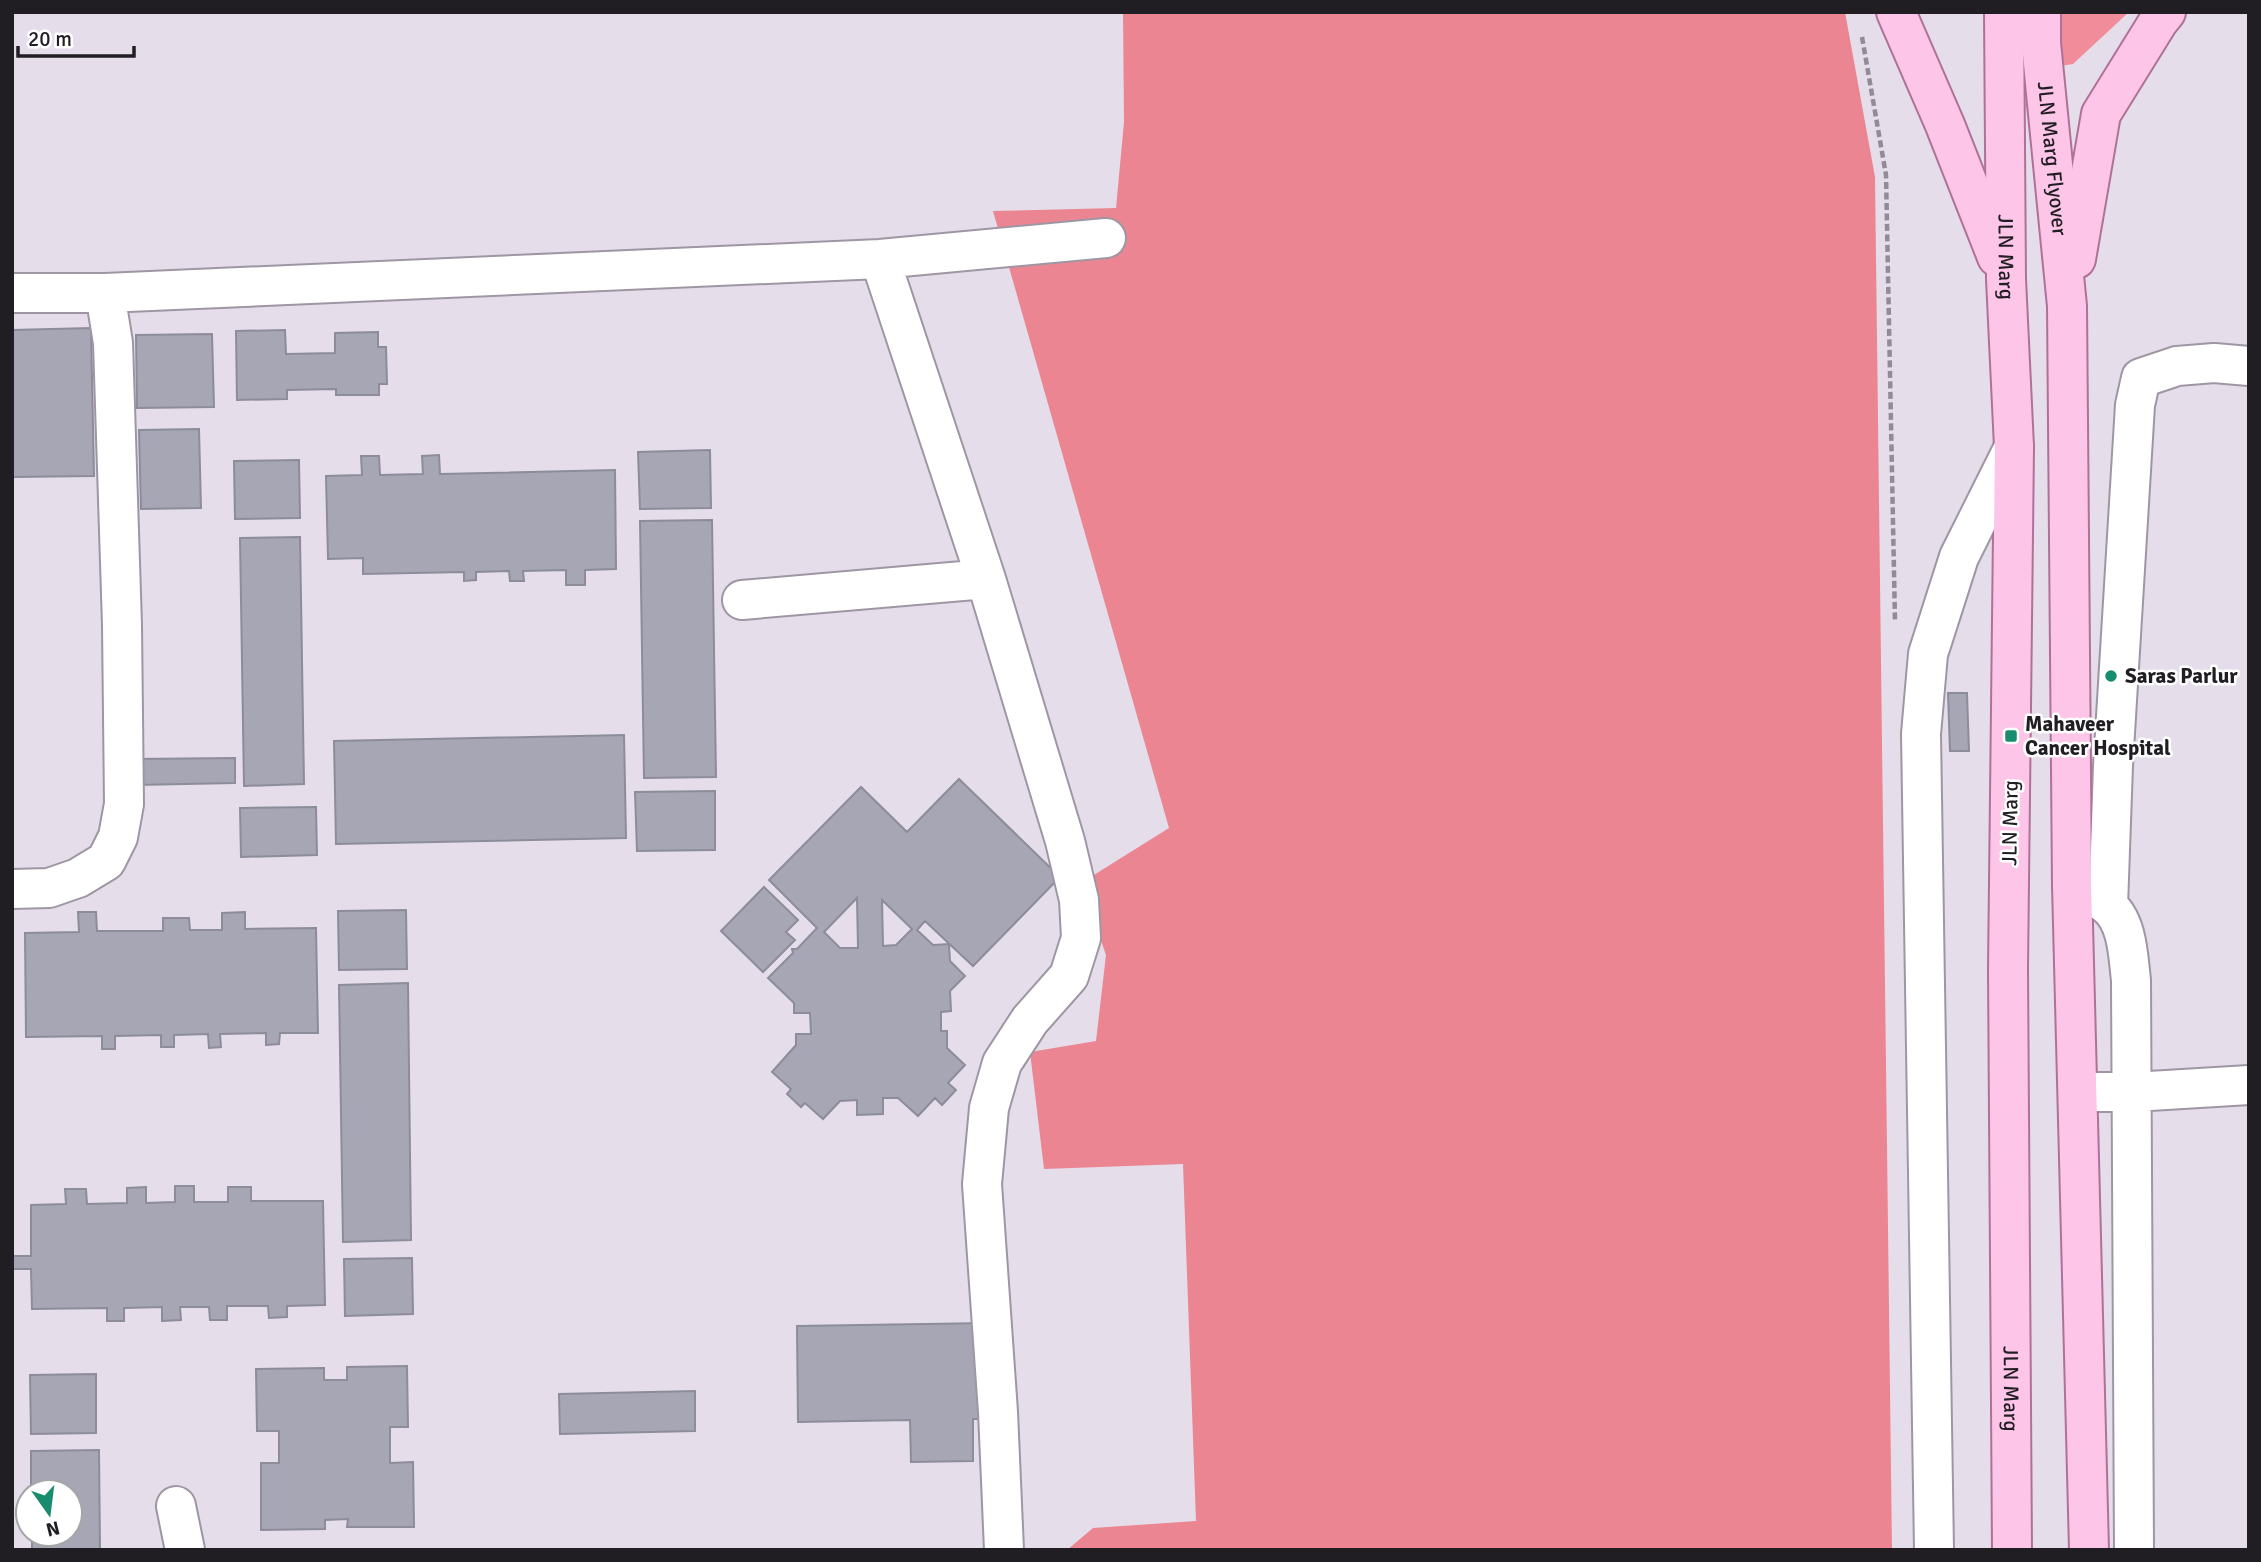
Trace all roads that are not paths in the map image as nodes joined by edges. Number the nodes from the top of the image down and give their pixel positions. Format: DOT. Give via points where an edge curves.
graph roads {
  1 [pos="1896,12"];
  2 [pos="2004,12"];
  3 [pos="2040,12"];
  4 [pos="2166,12"];
  5 [pos="1106,238"];
  6 [pos="880,259"];
  7 [pos="2006,278"];
  8 [pos="12,293"];
  9 [pos="105,293"];
  10 [pos="2067,306"];
  11 [pos="2249,366"];
  12 [pos="2014,447"];
  13 [pos="986,579"];
  14 [pos="742,600"];
  15 [pos="2072,886"];
  16 [pos="12,889"];
  17 [pos="2108,906"];
  18 [pos="2249,1085"];
  19 [pos="2078,1092"];
  20 [pos="2133,1092"];
  21 [pos="176,1506"];
  22 [pos="185,1550"];
  23 [pos="1004,1550"];
  24 [pos="1934,1550"];
  25 [pos="2012,1550"];
  26 [pos="2089,1550"];
  27 [pos="2134,1550"];
  1 -- 7 [label="main road"];
  2 -- 7 [label="main road, JLN Marg"];
  3 -- 10 [label="main road, JLN Marg Flyover"];
  4 -- 10 [label="main road" via="2101,114"];
  5 -- 6 [label="street"];
  6 -- 9 [label="street"];
  6 -- 13 [label="street"];
  7 -- 12 [label="main road, JLN Marg"];
  8 -- 9 [label="street"];
  9 -- 16 [label="street" via="113,343 124,804 118,837 106,861 49,888"];
  10 -- 15 [label="main road"];
  11 -- 17 [label="street" via="2177,366 2141,378 2134,405"];
  12 -- 24 [label="street" via="1959,556 1928,654 1921,734"];
  12 -- 25 [label="main road, JLN Marg" via="2008,969"];
  13 -- 14 [label="street"];
  13 -- 23 [label="street" via="1065,841 1079,900 1080,938 1069,976 1030,1020 1002,1063 989,1108 982,1184"];
  15 -- 17 [label="street"];
  15 -- 19 [label="main road"];
  17 -- 20 [label="street" via="2126,940"];
  18 -- 20 [label="street"];
  19 -- 20 [label="street"];
  19 -- 26 [label="main road"];
  20 -- 27 [label="street"];
  21 -- 22 [label="street"];
}
